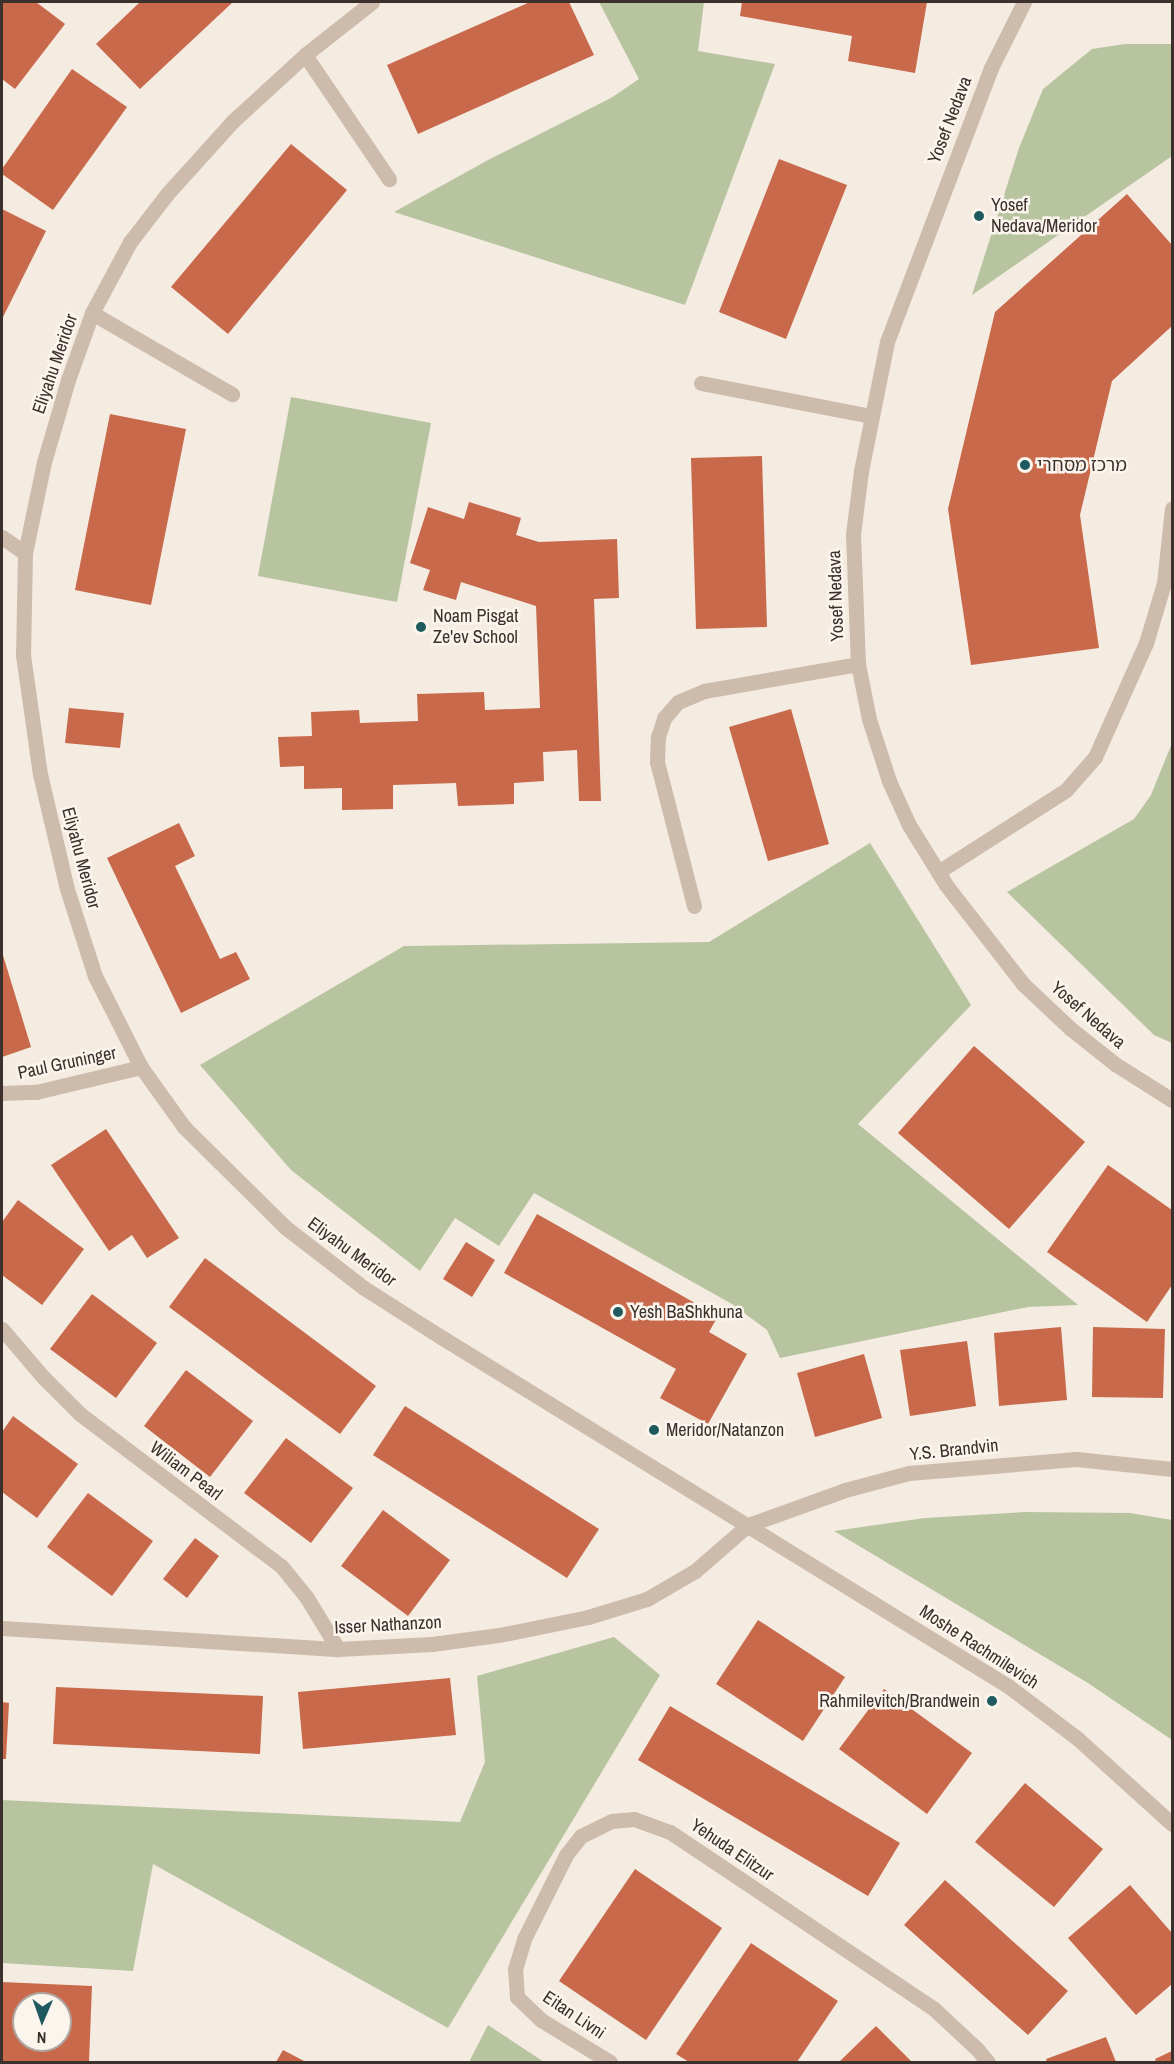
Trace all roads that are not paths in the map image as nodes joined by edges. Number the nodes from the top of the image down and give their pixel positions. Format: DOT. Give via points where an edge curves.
graph roads {
  1 [pos="372,2"];
  2 [pos="1024,2"];
  3 [pos="305,55"];
  4 [pos="389,179"];
  5 [pos="92,313"];
  6 [pos="701,383"];
  7 [pos="232,394"];
  8 [pos="871,416"];
  9 [pos="1173,508"];
  10 [pos="2,537"];
  11 [pos="25,553"];
  12 [pos="858,664"];
  13 [pos="938,872"];
  14 [pos="694,906"];
  15 [pos="141,1067"];
  16 [pos="2,1093"];
  17 [pos="1173,1100"];
  18 [pos="2,1329"];
  19 [pos="1173,1468"];
  20 [pos="748,1525"];
  21 [pos="2,1628"];
  22 [pos="338,1649"];
  23 [pos="1173,1824"];
  24 [pos="517,1997"];
  25 [pos="610,2062"];
  26 [pos="988,2062"];
  1 -- 3 [label="street, Eliyahu Meridor"];
  2 -- 8 [label="street, Yosef Nedava" via="992,68 917,260 887,342"];
  3 -- 4 [label="street"];
  3 -- 5 [label="street, Eliyahu Meridor" via="232,122 167,194 130,242"];
  5 -- 7 [label="street"];
  5 -- 11 [label="street, Eliyahu Meridor" via="44,462"];
  6 -- 8 [label="street"];
  8 -- 12 [label="street, Yosef Nedava" via="853,534"];
  9 -- 13 [label="street" via="1164,583 1146,643 1095,758 1066,790"];
  10 -- 11 [label="street"];
  11 -- 15 [label="street, Eliyahu Meridor" via="24,655 40,774 67,889 95,976"];
  12 -- 13 [label="street, Yosef Nedava" via="869,719 889,780 909,825"];
  12 -- 14 [label="street" via="704,691 678,702 664,718 657,762"];
  13 -- 17 [label="street, Yosef Nedava" via="1023,984 1115,1064"];
  15 -- 16 [label="street, Paul Gruninger" via="36,1092"];
  15 -- 20 [label="street, Eliyahu Meridor" via="184,1126 285,1227 364,1288"];
  18 -- 22 [label="street, Wiliam Pearl" via="80,1414 282,1567 307,1598"];
  19 -- 20 [label="street, Y.S. Brandvin" via="1076,1459 909,1473 845,1490"];
  20 -- 22 [label="street, Isser Nathanzon" via="695,1571 637,1602 588,1617 432,1644"];
  20 -- 23 [label="street, Moshe Rachmilevich" via="1008,1686 1078,1739"];
  21 -- 22 [label="street, Isser Nathanzon"];
  24 -- 25 [label="street, Eitan Livni" via="541,2020"];
  24 -- 26 [label="street, Yehuda Elitzur" via="515,1970 524,1939 566,1855 581,1836 612,1821 634,1819 670,1832 934,2009"];
}
